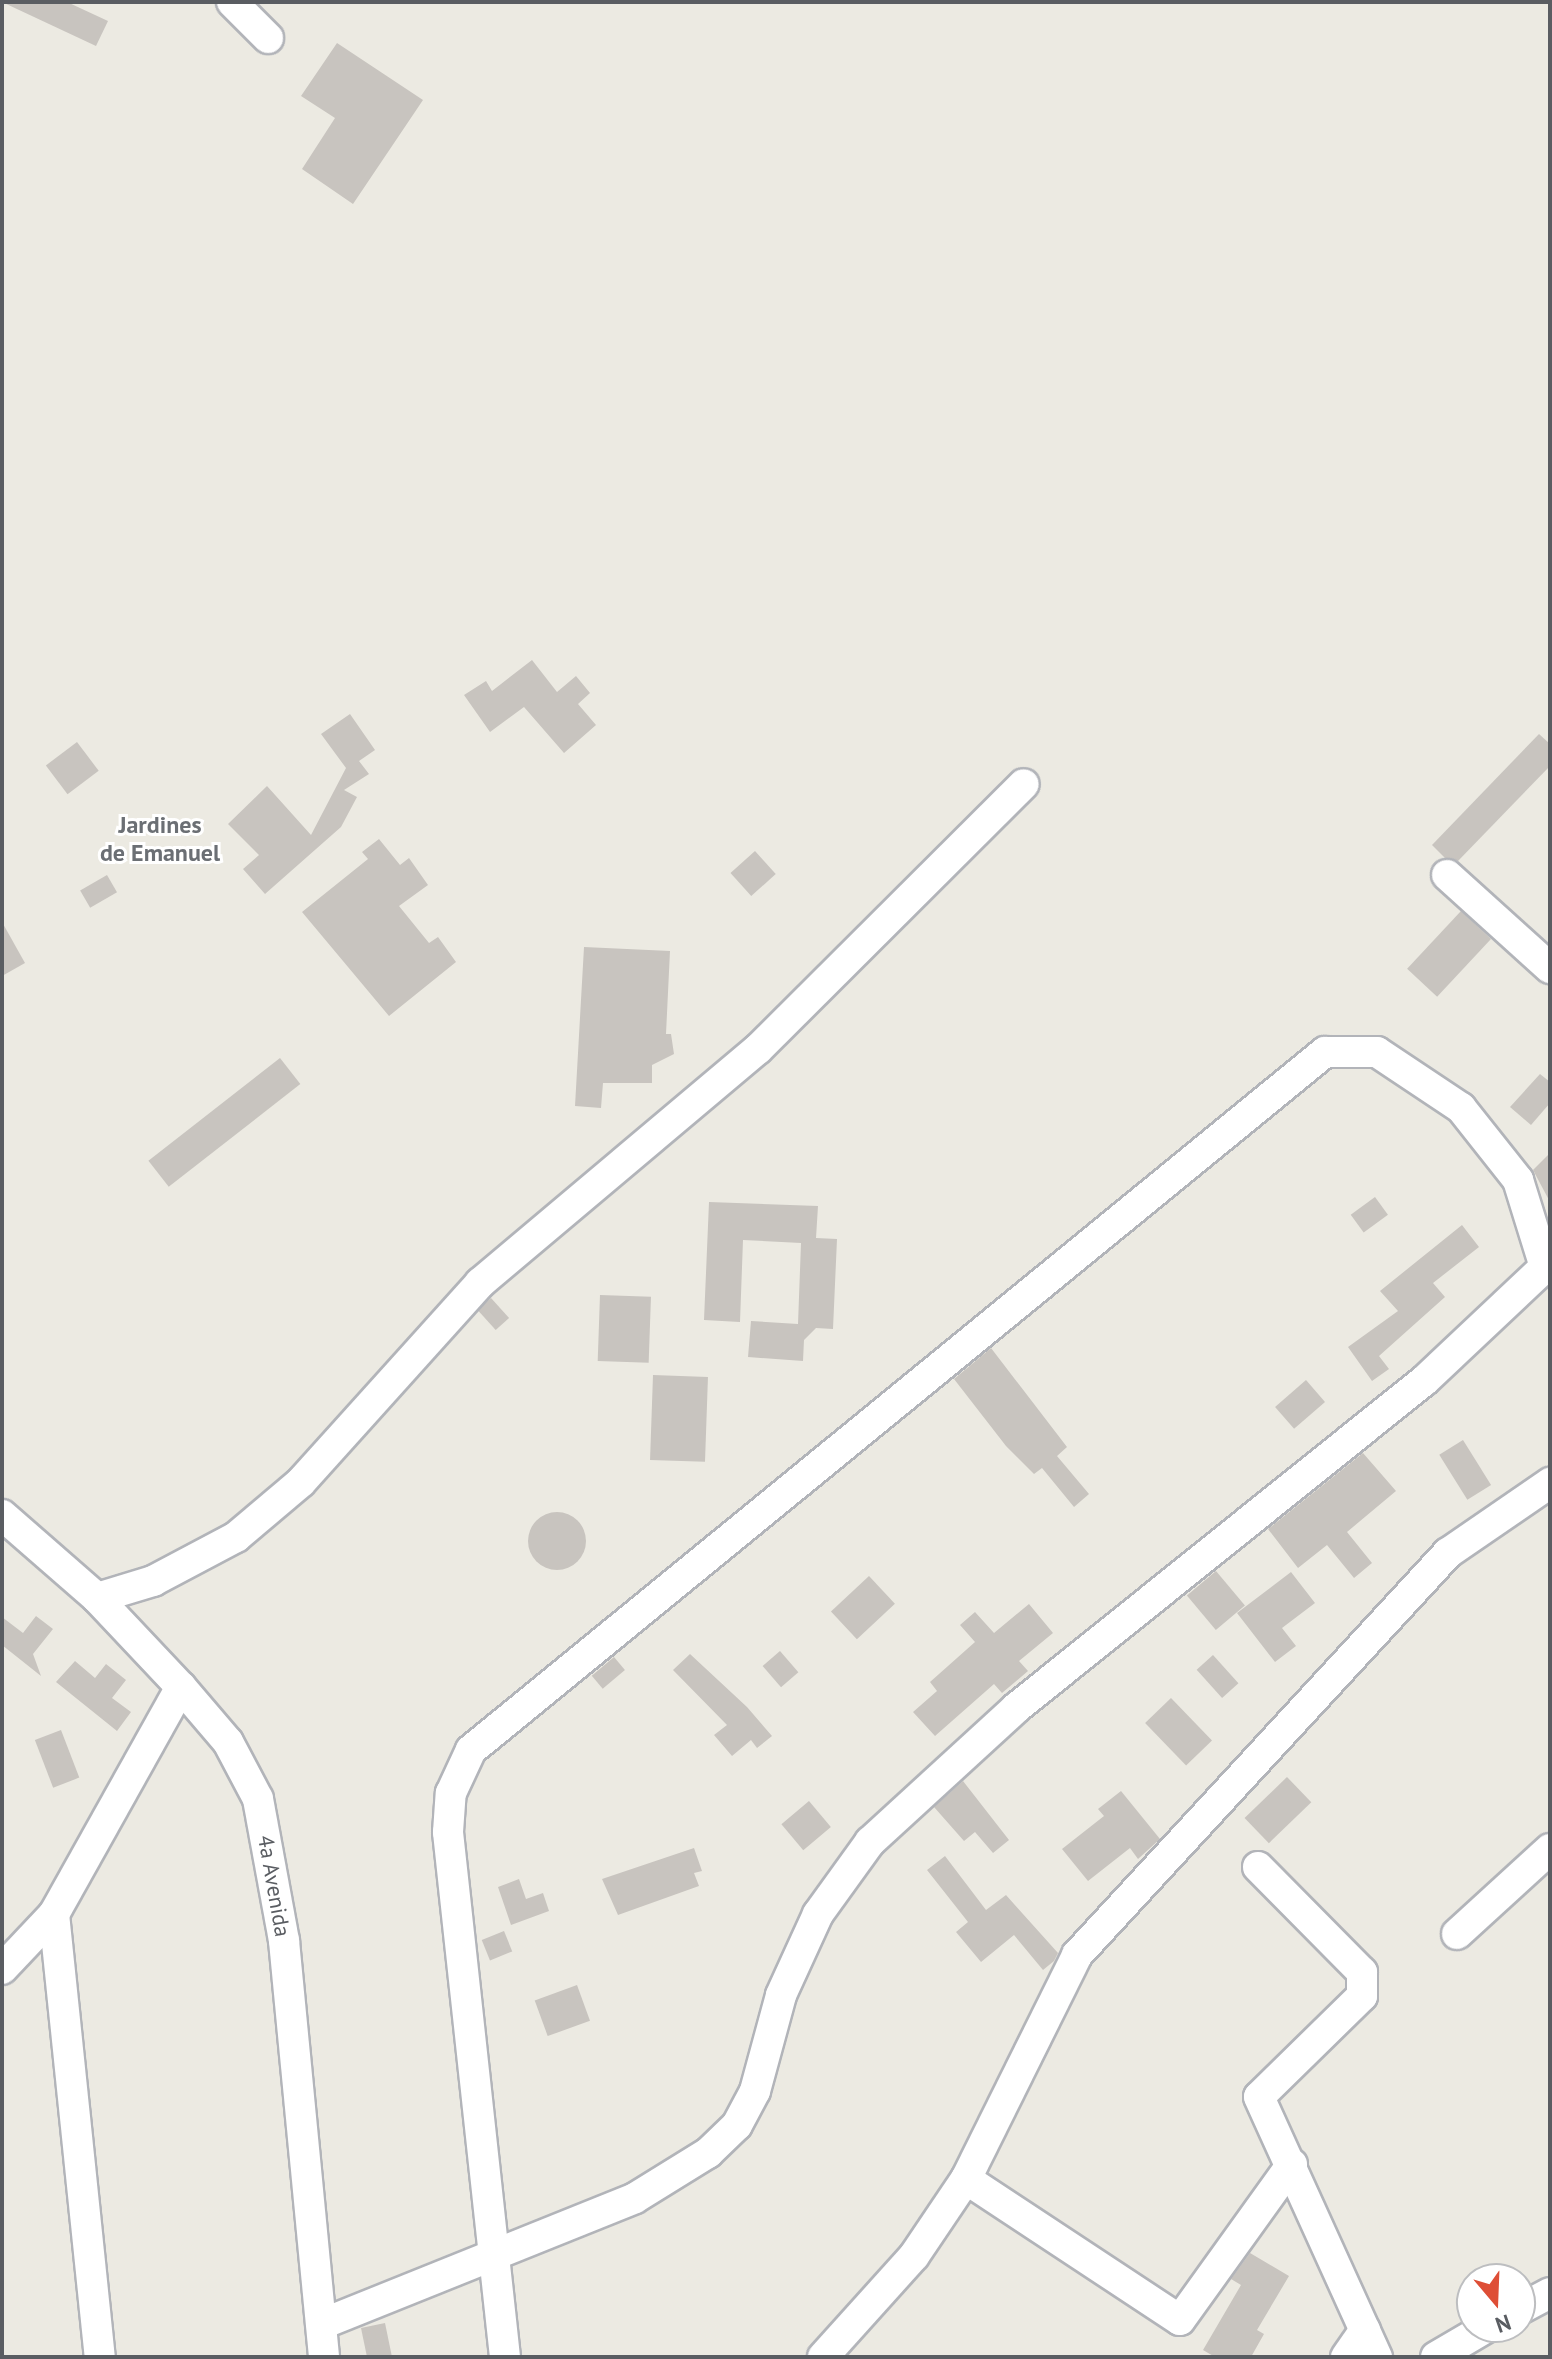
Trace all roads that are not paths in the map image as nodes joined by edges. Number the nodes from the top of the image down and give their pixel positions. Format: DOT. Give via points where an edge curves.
graph roads {
  1 [pos="232,2"];
  2 [pos="268,38"];
  3 [pos="1024,784"];
  4 [pos="1447,875"];
  5 [pos="1550,968"];
  6 [pos="1548,1264"];
  7 [pos="1550,1483"];
  8 [pos="2,1515"];
  9 [pos="97,1598"];
  10 [pos="181,1687"];
  11 [pos="1550,1849"];
  12 [pos="1258,1867"];
  13 [pos="54,1914"];
  14 [pos="1457,1934"];
  15 [pos="2,1969"];
  16 [pos="1292,2164"];
  17 [pos="966,2179"];
  18 [pos="494,2254"];
  19 [pos="322,2324"];
  20 [pos="1371,2343"];
  21 [pos="1460,2343"];
  22 [pos="100,2357"];
  23 [pos="324,2357"];
  24 [pos="505,2357"];
  25 [pos="823,2357"];
  26 [pos="1346,2357"];
  27 [pos="1436,2357"];
  1 -- 2 [label="street"];
  3 -- 9 [label="street" via="758,1049 480,1283 301,1482 236,1537 153,1581"];
  4 -- 5 [label="street"];
  6 -- 18 [label="street" via="1425,1380 1016,1708 870,1842 818,1914 781,1995 749,2103 737,2125 708,2153 635,2198"];
  6 -- 18 [label="street" via="1518,1180 1461,1108 1377,1052 1353,1047 1325,1052 471,1750 451,1793 448,1832"];
  7 -- 17 [label="street" via="1448,1553 1077,1955"];
  8 -- 9 [label="street, 4a Avenida"];
  9 -- 10 [label="street, 4a Avenida"];
  10 -- 13 [label="street"];
  10 -- 19 [label="street, 4a Avenida" via="228,1742 258,1799 284,1941"];
  11 -- 14 [label="street"];
  12 -- 16 [label="street" via="1362,1972 1362,1996 1259,2097"];
  13 -- 15 [label="street"];
  13 -- 22 [label="street"];
  16 -- 17 [label="street" via="1180,2320"];
  16 -- 20 [label="street"];
  17 -- 25 [label="street" via="914,2256"];
  18 -- 19 [label="street"];
  18 -- 24 [label="street"];
  19 -- 23 [label="street, 4a Avenida"];
  20 -- 26 [label="street"];
  21 -- 27 [label="street"];
}
